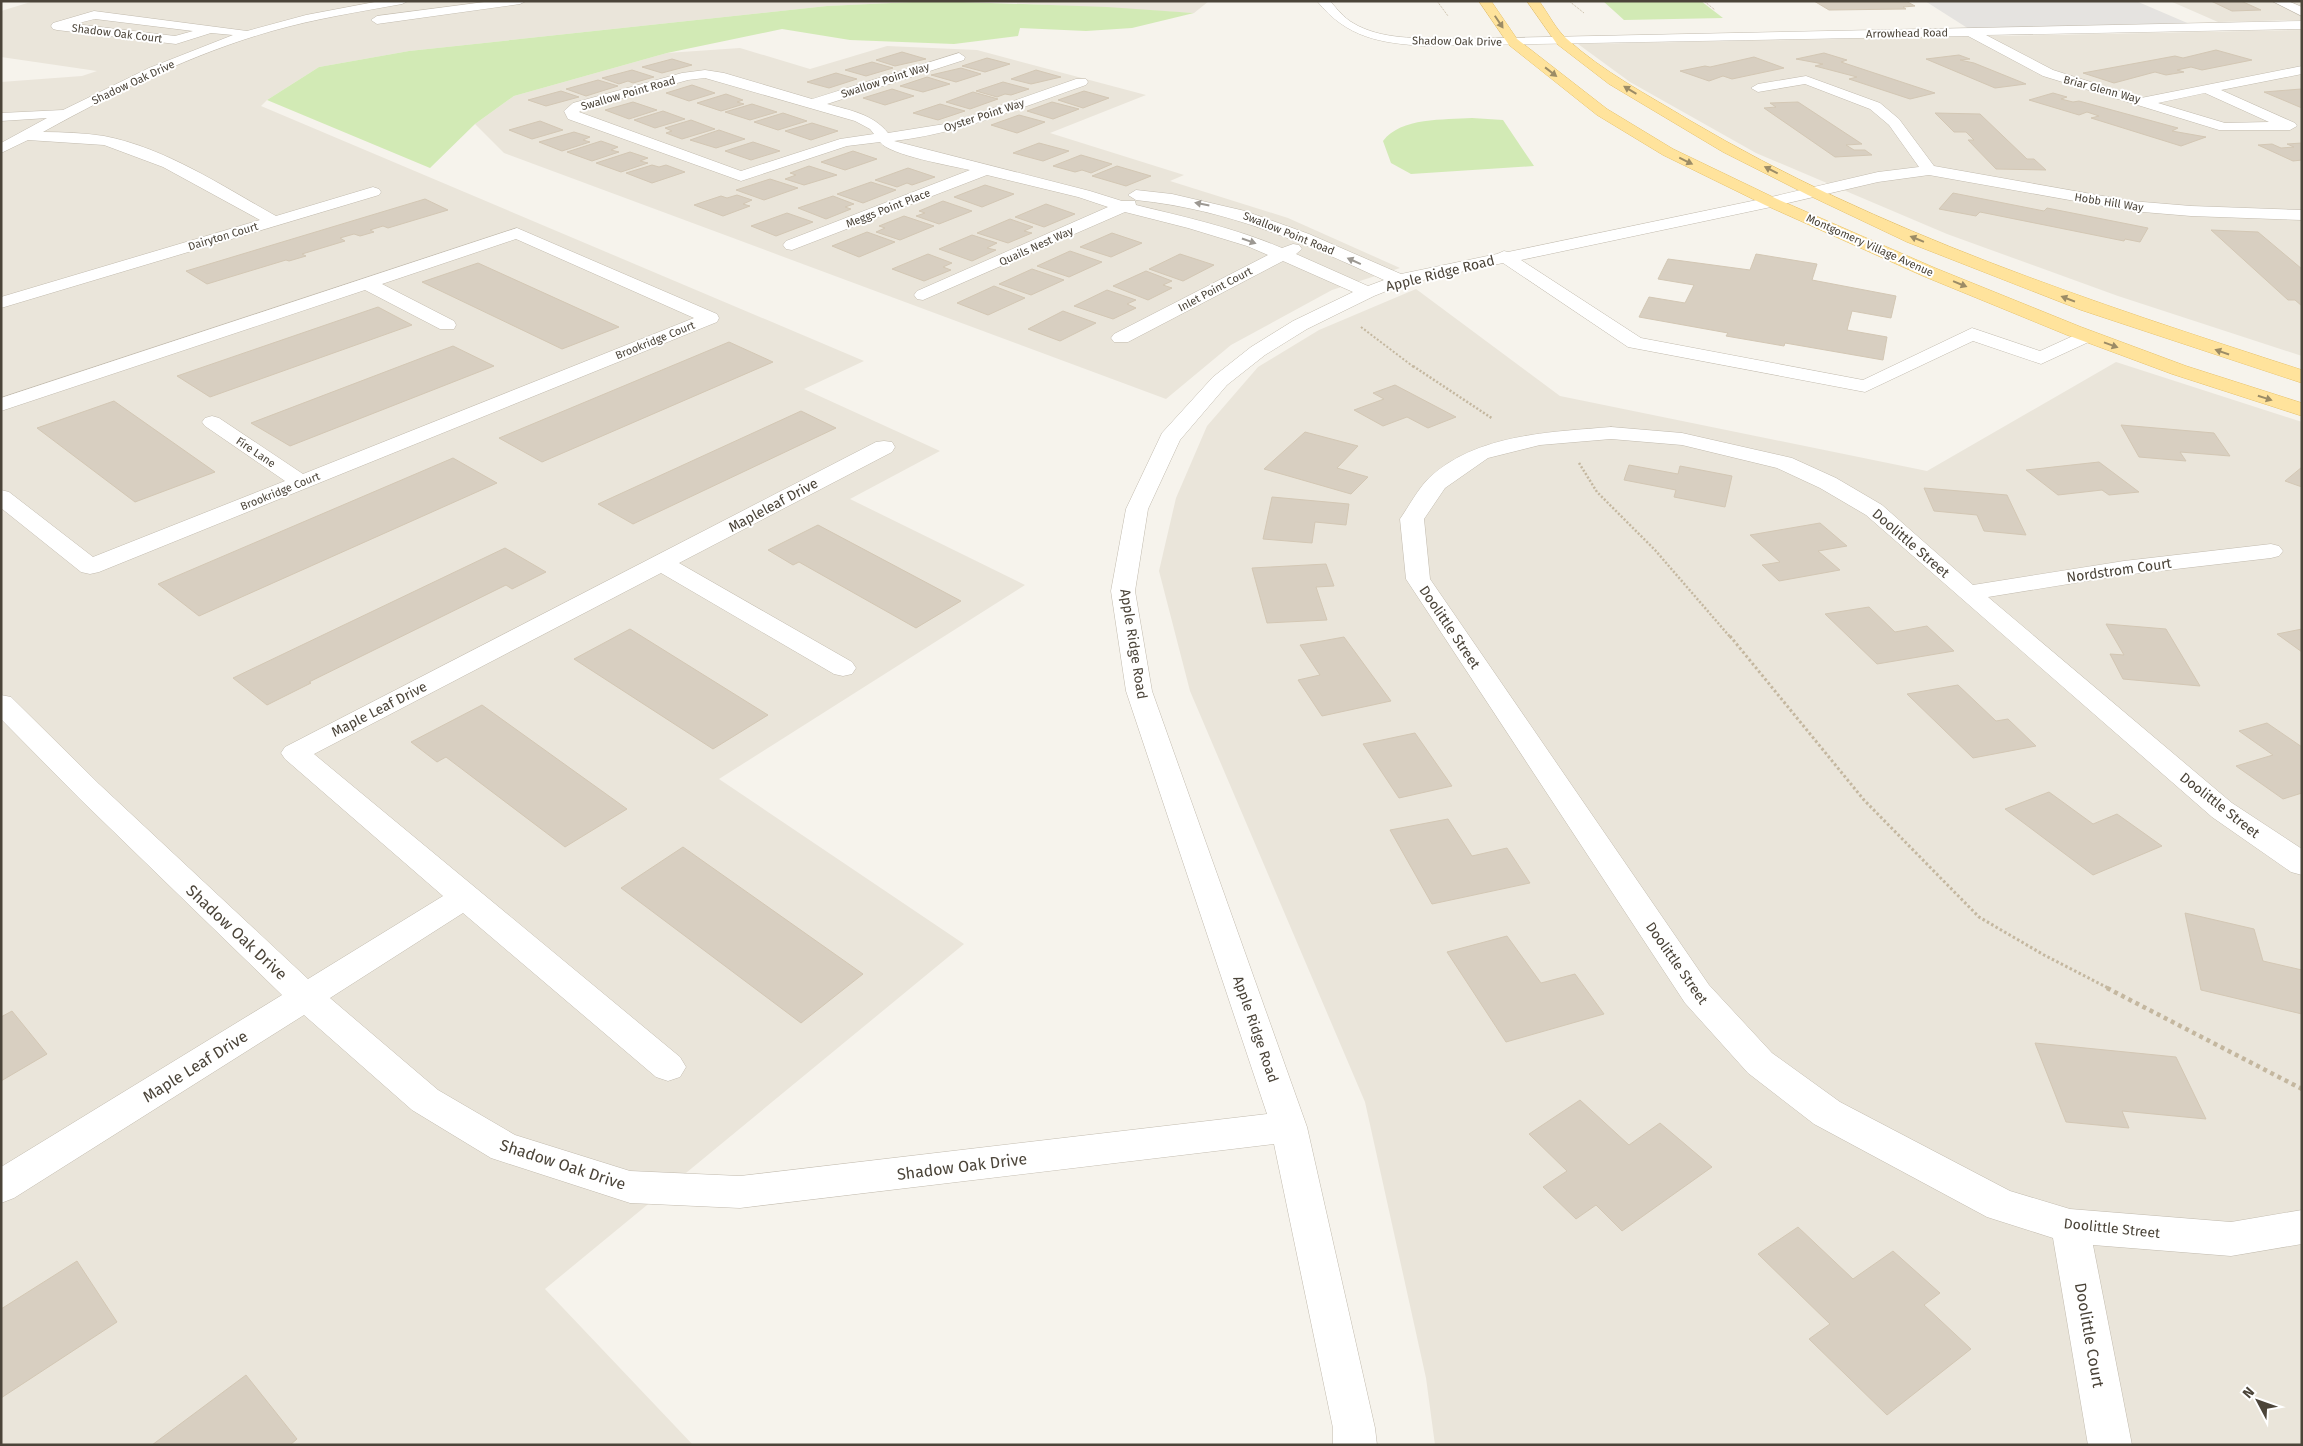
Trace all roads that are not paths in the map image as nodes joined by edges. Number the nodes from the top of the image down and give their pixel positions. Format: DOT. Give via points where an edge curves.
graph roads {
  1 [pos="402,1"];
  2 [pos="520,1"];
  3 [pos="1323,1"];
  4 [pos="1485,1"];
  5 [pos="1533,1"];
  6 [pos="2279,2"];
  7 [pos="2302,2"];
  8 [pos="2302,12"];
  9 [pos="2131,16"];
  10 [pos="366,22"];
  11 [pos="1838,23"];
  12 [pos="2302,25"];
  13 [pos="327,27"];
  14 [pos="270,28"];
  15 [pos="2156,28"];
  16 [pos="210,29"];
  17 [pos="1970,32"];
  18 [pos="250,34"];
  19 [pos="1855,34"];
  20 [pos="1561,41"];
  21 [pos="1513,42"];
  22 [pos="959,57"];
  23 [pos="2302,70"];
  24 [pos="1081,82"];
  25 [pos="1758,88"];
  26 [pos="2205,88"];
  27 [pos="2140,102"];
  28 [pos="812,104"];
  29 [pos="69,112"];
  30 [pos="1,117"];
  31 [pos="25,136"];
  32 [pos="884,138"];
  33 [pos="1,149"];
  34 [pos="985,170"];
  35 [pos="1929,170"];
  36 [pos="373,192"];
  37 [pos="1814,192"];
  38 [pos="1084,194"];
  39 [pos="1149,196"];
  40 [pos="1771,202"];
  41 [pos="1123,207"];
  42 [pos="2298,218"];
  43 [pos="274,221"];
  44 [pos="1311,242"];
  45 [pos="792,245"];
  46 [pos="1282,254"];
  47 [pos="1504,256"];
  48 [pos="1399,280"];
  49 [pos="366,284"];
  50 [pos="1368,292"];
  51 [pos="923,295"];
  52 [pos="1,303"];
  53 [pos="447,325"];
  54 [pos="2086,336"];
  55 [pos="1121,338"];
  56 [pos="2302,377"];
  57 [pos="1,405"];
  58 [pos="2302,410"];
  59 [pos="212,422"];
  60 [pos="884,447"];
  61 [pos="301,482"];
  62 [pos="1,497"];
  63 [pos="2270,551"];
  64 [pos="662,563"];
  65 [pos="1968,593"];
  66 [pos="843,668"];
  67 [pos="1,703"];
  68 [pos="2302,864"];
  69 [pos="465,897"];
  70 [pos="306,998"];
  71 [pos="668,1067"];
  72 [pos="1289,1127"];
  73 [pos="1,1187"];
  74 [pos="2070,1226"];
  75 [pos="2302,1227"];
  76 [pos="1355,1445"];
  77 [pos="2110,1445"];
  1 -- 14 [label="street, Shadow Oak Drive"];
  2 -- 10 [label="street"];
  3 -- 21 [label="street, Shadow Oak Drive" via="1350,27 1368,33 1418,42"];
  4 -- 21 [label="main road, Montgomery Village Avenue, one-way"];
  5 -- 20 [label="main road, Montgomery Village Avenue"];
  6 -- 7 [label="street"];
  6 -- 8 [label="street"];
  9 -- 15 [label="street"];
  11 -- 19 [label="street"];
  12 -- 15 [label="street, Arrowhead Road"];
  13 -- 14 [label="street, Shadow Oak Drive" via="294,31"];
  14 -- 18 [label="street, Shadow Oak Drive"];
  15 -- 17 [label="street, Arrowhead Road"];
  16 -- 16 [label="street, Shadow Oak Court" via="94,15 57,26 176,40"];
  16 -- 18 [label="street, Shadow Oak Court"];
  17 -- 19 [label="street, Arrowhead Road"];
  17 -- 27 [label="street, Briar Glenn Way" via="2040,70"];
  18 -- 29 [label="street, Shadow Oak Drive" via="180,61"];
  19 -- 20 [label="street, Arrowhead Road"];
  20 -- 21 [label="street, Arrowhead Road"];
  37 -- 20 [label="main road, Montgomery Village Avenue, one-way" via="1728,149 1659,109 1614,81"];
  21 -- 40 [label="main road, Montgomery Village Avenue, one-way" via="1610,117 1668,152"];
  22 -- 28 [label="street, Swallow Point Way"];
  23 -- 26 [label="street, Briar Glenn Way"];
  24 -- 32 [label="street, Oyster Point Way" via="955,126"];
  25 -- 35 [label="street" via="1806,80 1875,106 1894,122"];
  26 -- 27 [label="street, Briar Glenn Way"];
  26 -- 27 [label="street" via="2290,126 2224,127"];
  28 -- 32 [label="street, Swallow Point Road" via="876,126"];
  28 -- 32 [label="street, Swallow Point Road" via="705,74 678,78 578,106 571,111 573,116 741,176 845,142"];
  29 -- 30 [label="street"];
  29 -- 31 [label="street, Shadow Oak Drive"];
  31 -- 33 [label="street, Shadow Oak Drive"];
  31 -- 43 [label="street, Dairyton Court" via="62,136 107,142 157,159"];
  32 -- 34 [label="street, Swallow Point Road" via="889,144 903,149"];
  34 -- 38 [label="street, Swallow Point Road"];
  34 -- 45 [label="street, Meggs Point Place"];
  35 -- 37 [label="street, Hobb Hill Way" via="1878,177"];
  35 -- 42 [label="street, Hobb Hill Way" via="2131,206"];
  36 -- 43 [label="street"];
  37 -- 40 [label="street, Apple Ridge Road"];
  56 -- 37 [label="main road, Montgomery Village Avenue, one-way" via="2087,306 1913,238"];
  38 -- 39 [label="street, Swallow Point Road"];
  38 -- 41 [label="street, Swallow Point Road"];
  39 -- 41 [label="street, Quails Nest Way"];
  44 -- 39 [label="street, Swallow Point Road, one-way" via="1238,212"];
  40 -- 47 [label="street, Apple Ridge Road"];
  40 -- 54 [label="main road, Montgomery Village Avenue, one-way" via="1929,272"];
  41 -- 46 [label="street, Swallow Point Road, one-way" via="1222,232"];
  41 -- 51 [label="street, Quails Nest Way"];
  43 -- 52 [label="street, Dairyton Court"];
  44 -- 46 [label="street, Inlet Point Court"];
  48 -- 44 [label="street, Swallow Point Road, one-way"];
  46 -- 50 [label="street, Swallow Point Road"];
  46 -- 55 [label="street, Inlet Point Court"];
  47 -- 48 [label="street, Apple Ridge Road"];
  47 -- 54 [label="street" via="1635,342 1866,386 1972,334 2041,358"];
  48 -- 50 [label="street, Apple Ridge Road"];
  49 -- 53 [label="street"];
  49 -- 57 [label="street, Brookridge Court"];
  49 -- 61 [label="street, Brookridge Court" via="517,233 710,318"];
  50 -- 72 [label="street, Apple Ridge Road" via="1300,325 1258,351 1220,382 1170,438 1137,509 1123,591 1139,691"];
  54 -- 58 [label="main road, Montgomery Village Avenue, one-way"];
  59 -- 61 [label="street, Fire Lane"];
  60 -- 64 [label="street, Mapleleaf Drive"];
  61 -- 62 [label="street, Brookridge Court" via="90,567"];
  63 -- 65 [label="street, Nordstrom Court" via="2124,568"];
  64 -- 66 [label="street"];
  64 -- 69 [label="street, Maple Leaf Drive" via="295,753"];
  65 -- 68 [label="street, Doolittle Street" via="2222,810"];
  65 -- 74 [label="street, Doolittle Street" via="1874,510 1828,483 1784,463 1682,439 1611,433 1531,441 1481,453 1437,483 1412,519 1418,579 1697,994 1760,1063 1827,1113 2000,1205"];
  67 -- 70 [label="street, Shadow Oak Drive"];
  69 -- 70 [label="street, Maple Leaf Drive"];
  69 -- 71 [label="street, Maple Leaf Drive"];
  70 -- 72 [label="street, Shadow Oak Drive" via="425,1100 504,1147 630,1186 740,1192"];
  70 -- 73 [label="street, Maple Leaf Drive"];
  72 -- 76 [label="street, Apple Ridge Road"];
  74 -- 75 [label="street, Doolittle Street" via="2231,1239"];
  74 -- 77 [label="street, Doolittle Court"];
}
